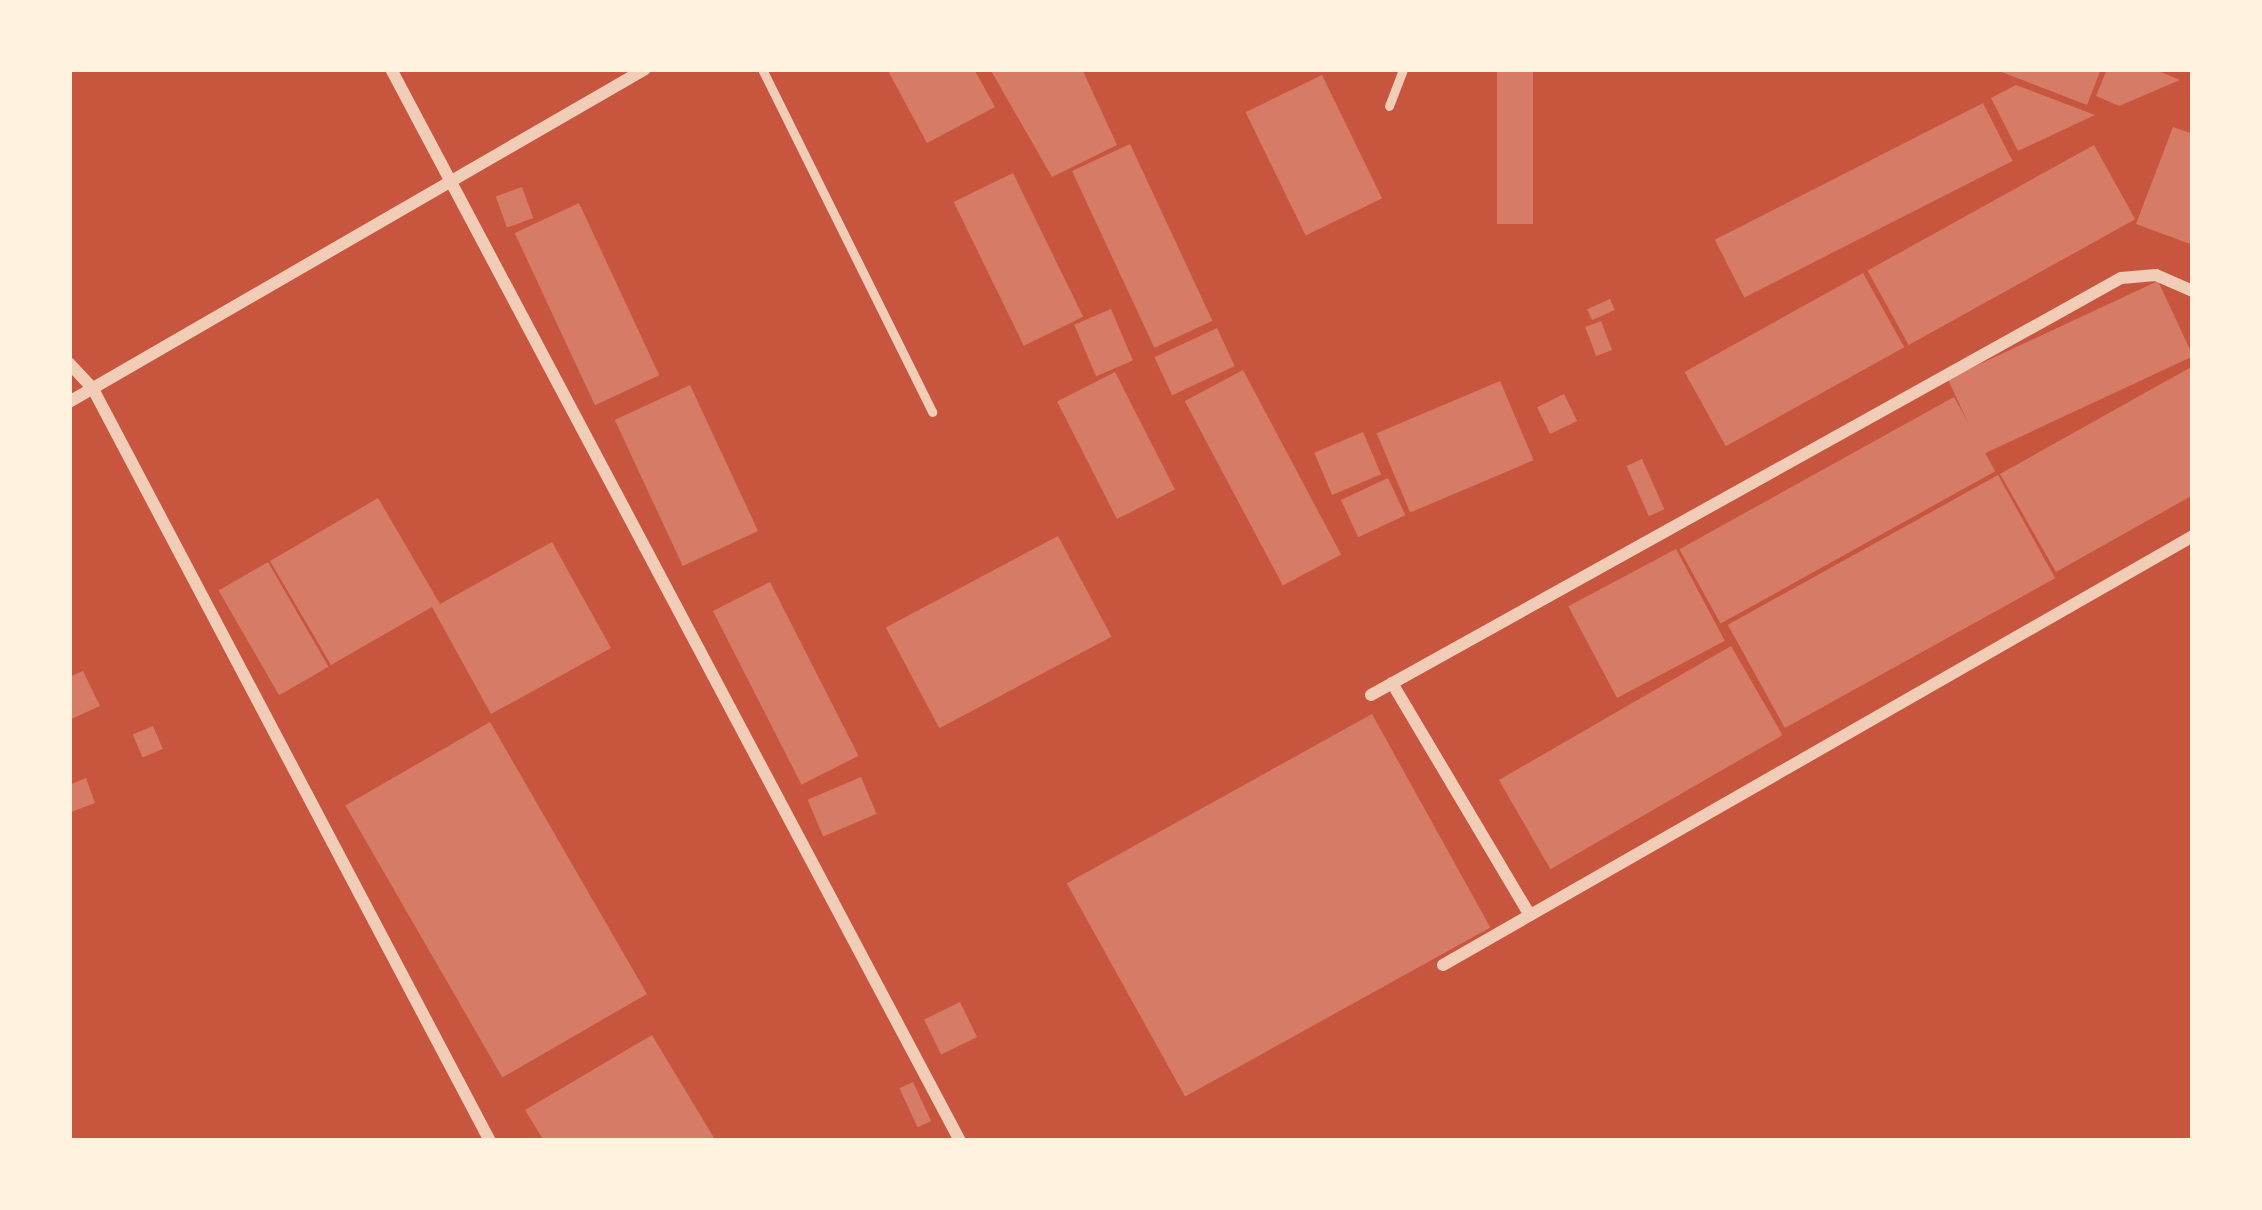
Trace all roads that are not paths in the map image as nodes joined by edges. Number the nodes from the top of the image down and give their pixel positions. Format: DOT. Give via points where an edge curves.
graph roads {
  1 [pos="392,69"];
  2 [pos="645,69"];
  3 [pos="762,69"];
  4 [pos="1403,69"];
  5 [pos="1389,106"];
  6 [pos="450,180"];
  7 [pos="2193,291"];
  8 [pos="69,363"];
  9 [pos="93,388"];
  10 [pos="69,402"];
  11 [pos="932,412"];
  12 [pos="2193,536"];
  13 [pos="1392,683"];
  14 [pos="1370,695"];
  15 [pos="1530,915"];
  16 [pos="1443,965"];
  17 [pos="490,1141"];
  18 [pos="960,1141"];
  1 -- 6 [label="street"];
  2 -- 6 [label="street"];
  3 -- 11 [label="lane"];
  4 -- 5 [label="lane"];
  6 -- 9 [label="street"];
  6 -- 18 [label="street"];
  7 -- 13 [label="street" via="2156,275 2121,278"];
  8 -- 9 [label="street"];
  9 -- 10 [label="street"];
  9 -- 17 [label="street"];
  12 -- 15 [label="street"];
  13 -- 14 [label="street"];
  13 -- 15 [label="street"];
  15 -- 16 [label="street"];
}
